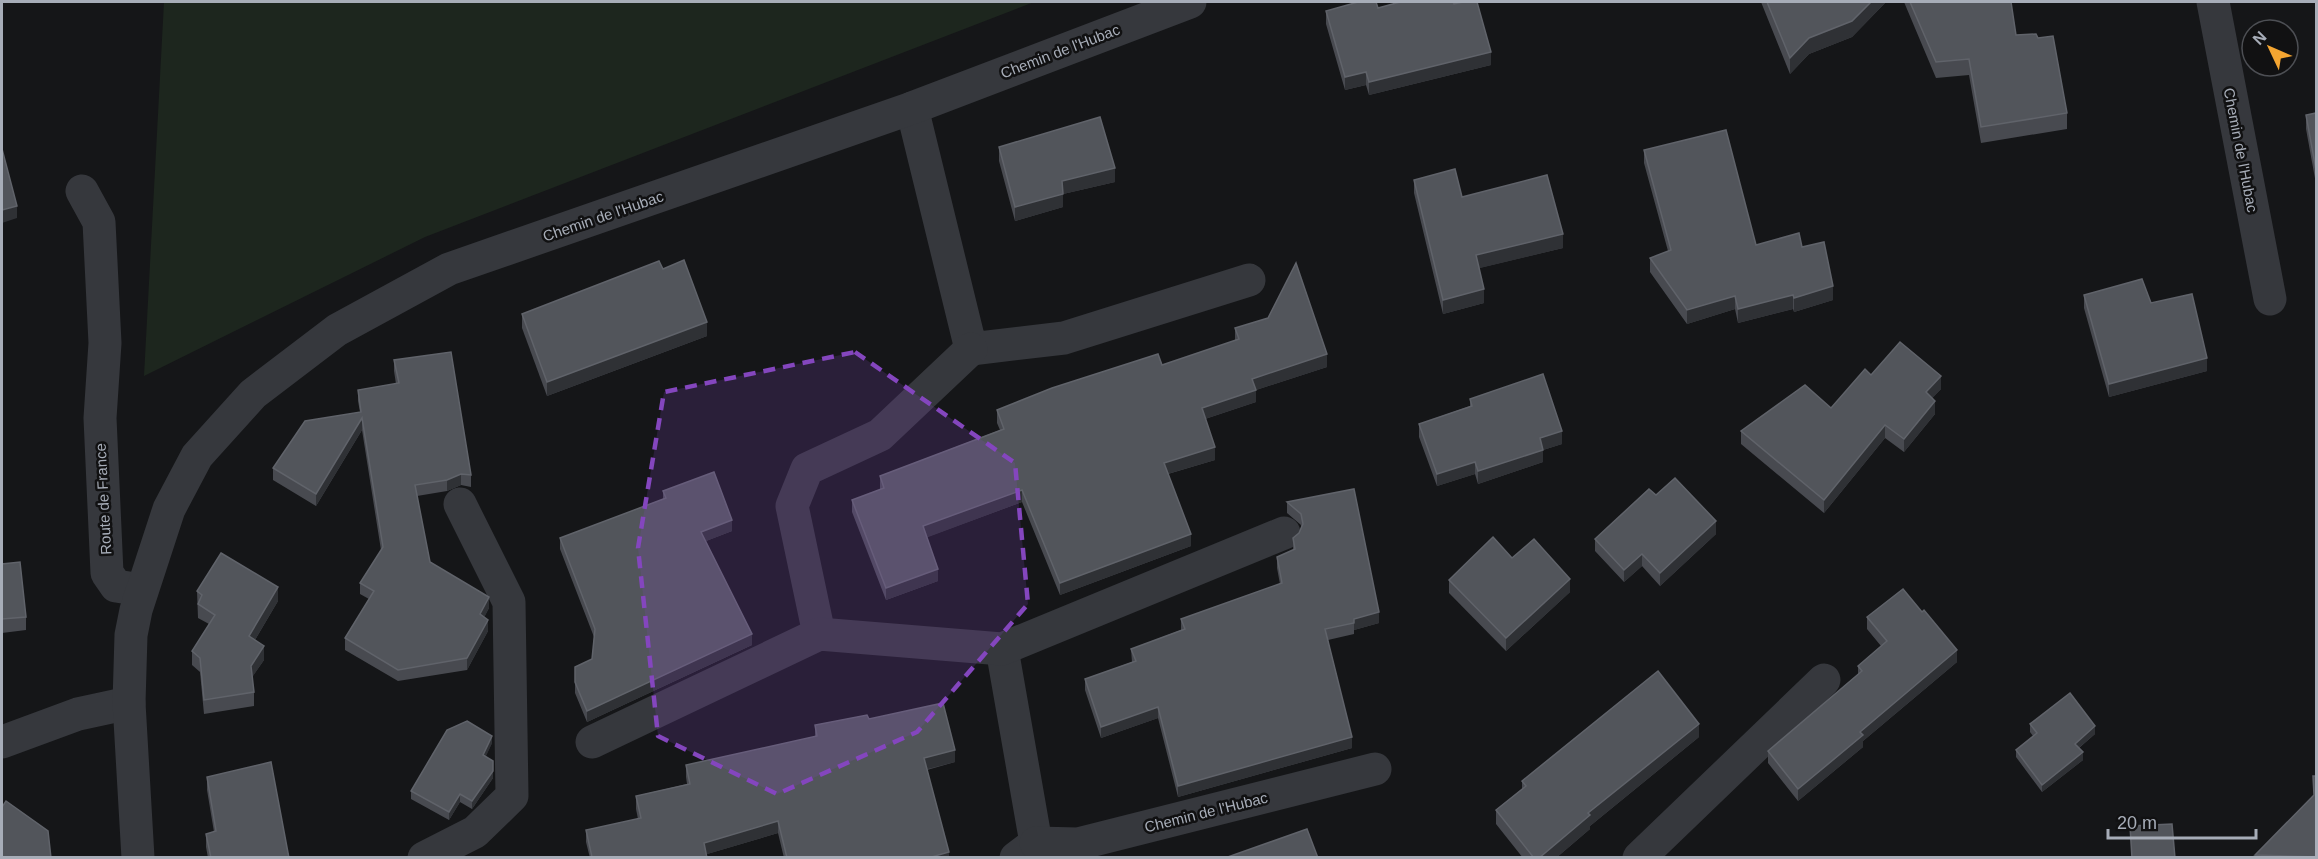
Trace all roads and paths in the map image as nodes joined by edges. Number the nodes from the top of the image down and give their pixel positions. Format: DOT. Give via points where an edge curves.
graph roads {
  1 [pos="1190,2"];
  2 [pos="2213,2"];
  3 [pos="912,108"];
  4 [pos="82,191"];
  5 [pos="1249,280"];
  6 [pos="2270,299"];
  7 [pos="971,349"];
  8 [pos="460,504"];
  9 [pos="1284,533"];
  10 [pos="142,590"];
  11 [pos="819,634"];
  12 [pos="1002,649"];
  13 [pos="1824,680"];
  14 [pos="129,702"];
  15 [pos="2,742"];
  16 [pos="592,742"];
  17 [pos="1375,769"];
  18 [pos="1026,850"];
  19 [pos="138,858"];
  20 [pos="424,858"];
  21 [pos="1639,858"];
  1 -- 3 [label="street, Chemin de l'Hubac"];
  2 -- 6 [label="street, Chemin de l'Hubac"];
  3 -- 7 [label="street"];
  3 -- 10 [label="street, Chemin de l'Hubac" via="449,269 337,330 253,394 197,456 169,509"];
  4 -- 10 [label="street, Route de France" via="99,222 105,343 100,418 107,573 116,586"];
  5 -- 7 [label="street" via="1064,338"];
  7 -- 11 [label="street" via="880,435 807,469 792,506"];
  8 -- 20 [label="street" via="509,602 512,796 475,832"];
  9 -- 12 [label="street"];
  10 -- 14 [label="street" via="131,635"];
  11 -- 12 [label="street"];
  11 -- 16 [label="street"];
  12 -- 18 [label="street"];
  13 -- 21 [label="street"];
  14 -- 15 [label="street" via="78,714"];
  14 -- 19 [label="street"];
  17 -- 18 [label="street, Chemin de l'Hubac" via="1078,844"];
}
